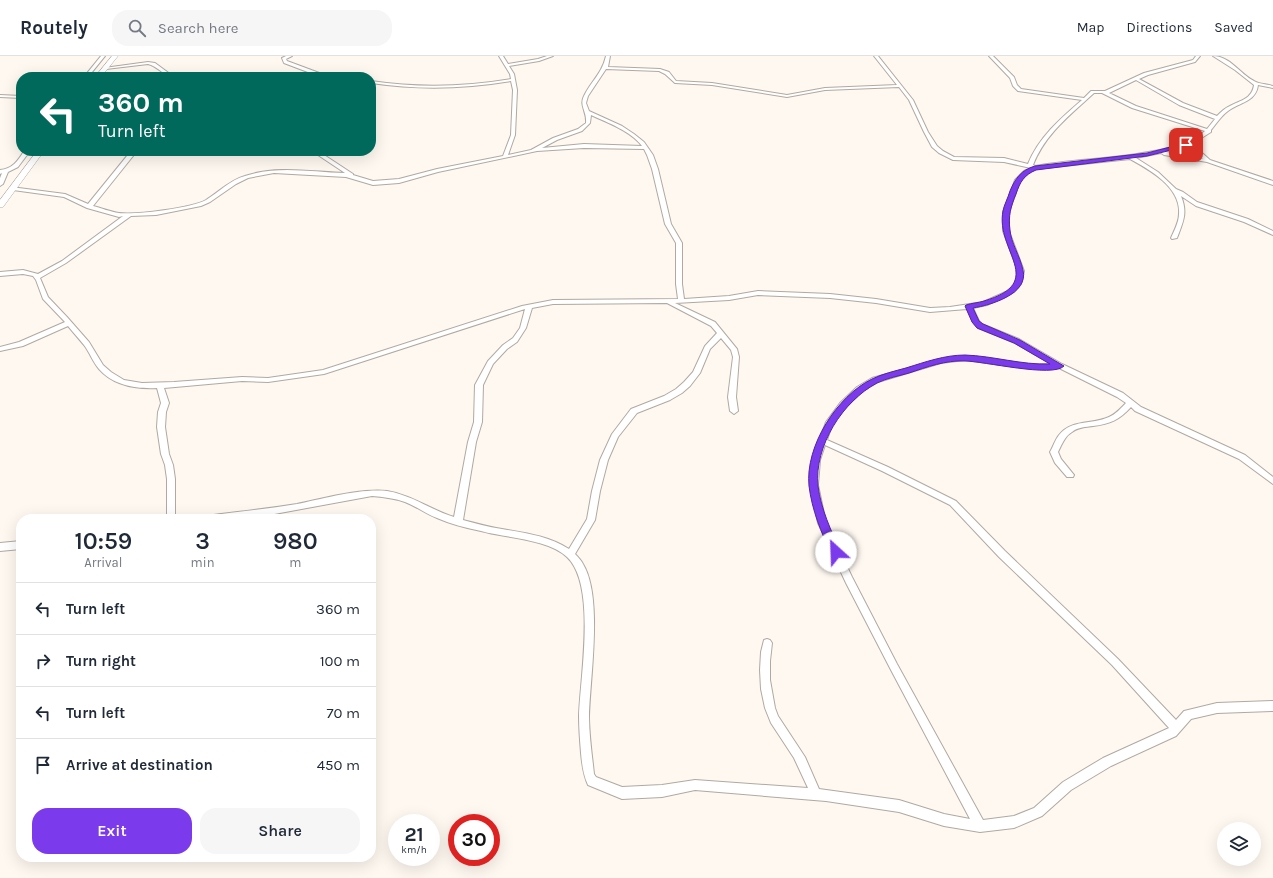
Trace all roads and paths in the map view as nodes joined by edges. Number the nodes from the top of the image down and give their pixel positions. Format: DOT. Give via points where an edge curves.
graph roads {
  1 [pos="103,56"];
  2 [pos="115,56"];
  3 [pos="290,56"];
  4 [pos="501,56"];
  5 [pos="551,56"];
  6 [pos="608,56"];
  7 [pos="876,56"];
  8 [pos="991,56"];
  9 [pos="1198,56"];
  10 [pos="1214,56"];
  11 [pos="507,65"];
  12 [pos="106,68"];
  13 [pos="604,68"];
  14 [pos="90,72"];
  15 [pos="102,72"];
  16 [pos="165,72"];
  17 [pos="311,72"];
  18 [pos="1135,78"];
  19 [pos="512,80"];
  20 [pos="1252,82"];
  21 [pos="376,83"];
  22 [pos="900,86"];
  23 [pos="1273,87"];
  24 [pos="1105,93"];
  25 [pos="0,96"];
  26 [pos="16,97"];
  27 [pos="1085,99"];
  28 [pos="586,112"];
  29 [pos="1218,118"];
  30 [pos="1209,131"];
  31 [pos="1189,144"];
  32 [pos="645,148"];
  33 [pos="533,151"];
  34 [pos="1161,152"];
  35 [pos="24,156"];
  36 [pos="37,156"];
  37 [pos="130,156"];
  38 [pos="323,156"];
  39 [pos="505,156"];
  40 [pos="1131,157"];
  41 [pos="1210,162"];
  42 [pos="1033,167"];
  43 [pos="6,171"];
  44 [pos="0,172"];
  45 [pos="352,176"];
  46 [pos="1273,183"];
  47 [pos="0,184"];
  48 [pos="13,188"];
  49 [pos="1175,190"];
  50 [pos="0,205"];
  51 [pos="89,207"];
  52 [pos="129,215"];
  53 [pos="1273,233"];
  54 [pos="1174,238"];
  55 [pos="0,274"];
  56 [pos="37,277"];
  57 [pos="681,301"];
  58 [pos="668,302"];
  59 [pos="529,306"];
  60 [pos="969,306"];
  61 [pos="69,323"];
  62 [pos="721,333"];
  63 [pos="0,349"];
  64 [pos="1060,366"];
  65 [pos="160,385"];
  66 [pos="1130,402"];
  67 [pos="734,411"];
  68 [pos="823,441"];
  69 [pos="1070,475"];
  70 [pos="1273,481"];
  71 [pos="171,514"];
  72 [pos="251,514"];
  73 [pos="458,521"];
  74 [pos="16,546"];
  75 [pos="0,548"];
  76 [pos="571,554"];
  77 [pos="767,643"];
  78 [pos="1273,706"];
  79 [pos="1176,728"];
  80 [pos="816,794"];
  81 [pos="980,826"];
  1 -- 14 [label="street"];
  2 -- 12 [label="main road"];
  3 -- 17 [label="street" via="284,58 285,62"];
  4 -- 11 [label="street"];
  5 -- 11 [label="street"];
  6 -- 13 [label="street"];
  7 -- 22 [label="street"];
  8 -- 27 [label="street" via="1020,90"];
  9 -- 18 [label="street" via="1194,61"];
  10 -- 20 [label="street" via="1231,65"];
  11 -- 19 [label="street"];
  12 -- 15 [label="main road"];
  12 -- 16 [label="street" via="148,63"];
  13 -- 22 [label="street" via="660,70 667,73 675,82 712,84 779,95 825,89"];
  13 -- 28 [label="street" via="586,96"];
  18 -- 24 [label="street"];
  18 -- 29 [label="street" via="1181,104"];
  19 -- 21 [label="street" via="452,88"];
  19 -- 39 [label="street" via="515,90 515,121"];
  20 -- 23 [label="street"];
  20 -- 29 [label="street" via="1256,85 1252,96 1229,108"];
  22 -- 42 [label="street" via="911,100 936,147 947,155 960,159 1004,160"];
  24 -- 27 [label="street" via="1092,92"];
  24 -- 30 [label="street" via="1134,107"];
  25 -- 26 [label="street"];
  27 -- 42 [label="street" via="1054,127 1034,156"];
  28 -- 32 [label="street" via="620,127"];
  28 -- 33 [label="street" via="589,116 588,123 580,130"];
  29 -- 30 [label="street"];
  30 -- 31 [label="street"];
  31 -- 34 [label="street"];
  31 -- 41 [label="street"];
  32 -- 33 [label="street" via="584,146"];
  32 -- 57 [label="street" via="655,169 668,224 679,243"];
  33 -- 39 [label="street"];
  34 -- 40 [label="street"];
  34 -- 41 [label="street"];
  35 -- 43 [label="street" via="20,163"];
  36 -- 48 [label="main road"];
  37 -- 51 [label="street"];
  38 -- 45 [label="street"];
  39 -- 45 [label="street" via="399,181 373,183"];
  40 -- 42 [label="street"];
  40 -- 49 [label="street"];
  41 -- 46 [label="street"];
  42 -- 60 [label="street" via="1018,180 1006,212 1006,231 1020,272 1018,284 1012,291 985,304"];
  43 -- 44 [label="street"];
  43 -- 47 [label="street"];
  45 -- 52 [label="street" via="298,171 259,173 240,180 199,205"];
  48 -- 50 [label="main road"];
  48 -- 51 [label="street" via="65,196"];
  49 -- 53 [label="street" via="1197,205 1238,216"];
  49 -- 54 [label="street" via="1182,213"];
  51 -- 52 [label="street"];
  52 -- 56 [label="street" via="64,262"];
  55 -- 56 [label="street" via="24,272"];
  56 -- 61 [label="street" via="45,298"];
  57 -- 58 [label="street"];
  57 -- 60 [label="street" via="758,293 830,296 930,310"];
  58 -- 59 [label="street" via="560,302"];
  58 -- 62 [label="street" via="713,324"];
  59 -- 65 [label="street" via="324,372 268,380 242,379"];
  59 -- 73 [label="street" via="523,328 515,340 490,363 479,385 478,422"];
  60 -- 64 [label="street" via="980,326 1017,341"];
  61 -- 63 [label="street" via="22,344"];
  61 -- 65 [label="street" via="108,374 122,382 142,386"];
  62 -- 67 [label="street" via="734,349 736,357 732,397"];
  62 -- 76 [label="street" via="707,348 696,373 687,384 667,398 634,411 615,436 604,460 591,520"];
  64 -- 66 [label="street" via="1115,392"];
  64 -- 68 [label="street" via="1032,367 965,358 941,360 876,380 860,389 843,406 829,424"];
  65 -- 71 [label="street" via="165,403 162,427 171,479"];
  66 -- 69 [label="street" via="1124,412 1109,421 1084,424 1065,432 1058,440 1054,452"];
  66 -- 70 [label="street" via="1138,409 1242,457"];
  68 -- 79 [label="street" via="953,503 1002,554 1115,662"];
  68 -- 81 [label="street" via="816,460 814,485 822,523 890,660"];
  72 -- 73 [label="street" via="372,493 412,501 440,516"];
  73 -- 76 [label="street" via="545,542"];
  74 -- 75 [label="street"];
  76 -- 80 [label="street" via="581,565 588,596 584,718 589,775 592,782 622,793 662,791 695,785"];
  77 -- 80 [label="street" via="764,661 766,688 773,716 790,742"];
  78 -- 79 [label="street" via="1217,708 1188,716"];
  79 -- 81 [label="street" via="1107,762 1068,786 1038,812 1014,822"];
  80 -- 81 [label="street" via="899,806 944,820"];
}
